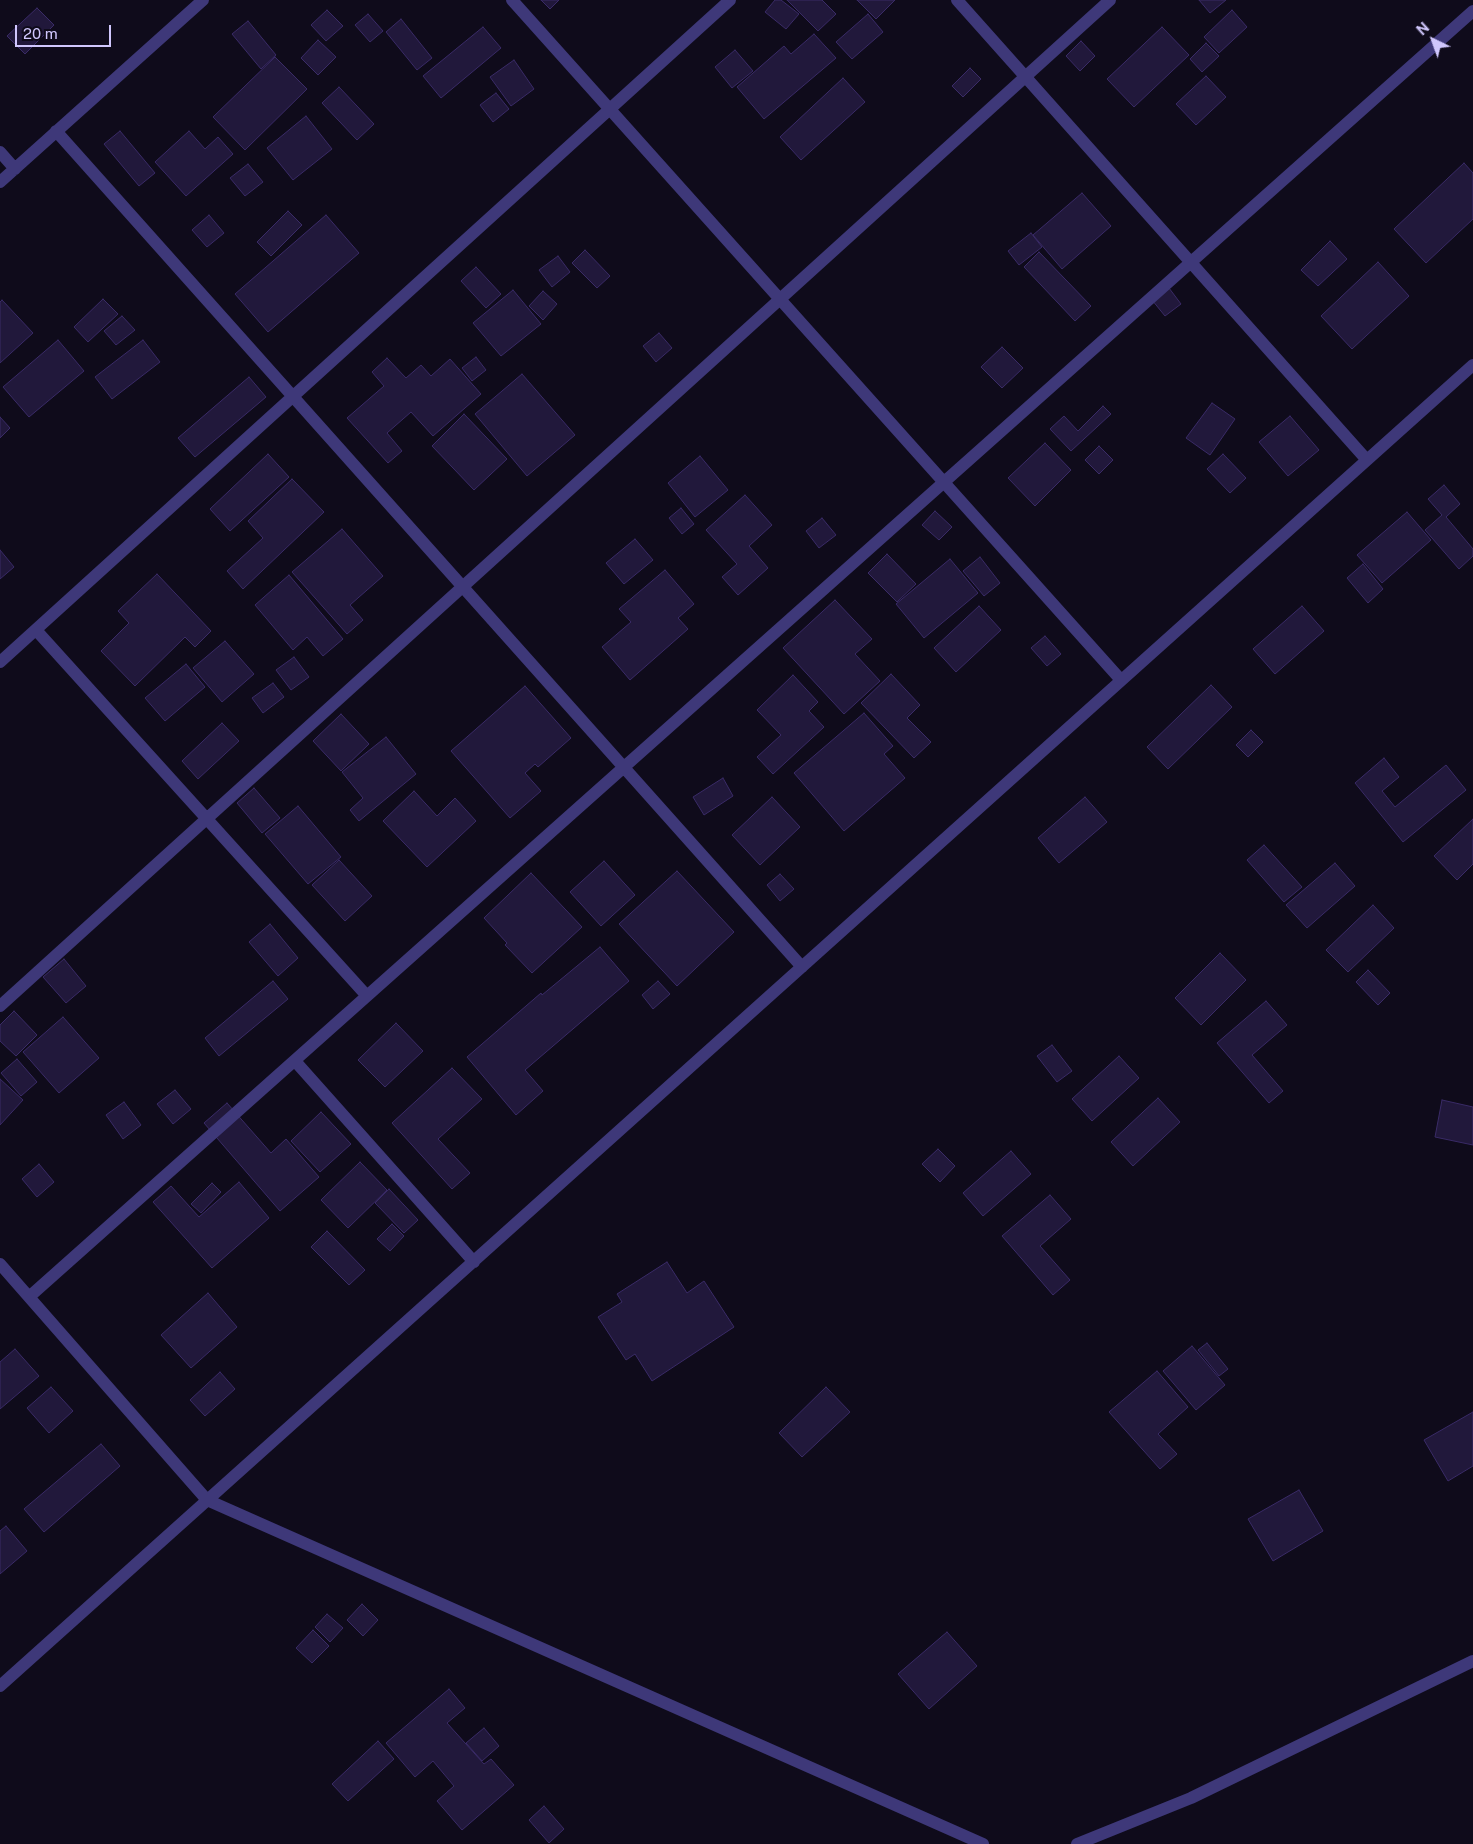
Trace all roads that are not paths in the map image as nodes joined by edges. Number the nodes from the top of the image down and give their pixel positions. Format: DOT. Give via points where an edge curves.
graph roads {
  1 [pos="203,0"];
  2 [pos="512,0"];
  3 [pos="730,0"];
  4 [pos="957,0"];
  5 [pos="1110,0"];
  6 [pos="1473,10"];
  7 [pos="1025,77"];
  8 [pos="610,109"];
  9 [pos="56,132"];
  10 [pos="0,152"];
  11 [pos="15,169"];
  12 [pos="0,182"];
  13 [pos="1191,263"];
  14 [pos="780,299"];
  15 [pos="1473,365"];
  16 [pos="292,396"];
  17 [pos="1366,459"];
  18 [pos="944,483"];
  19 [pos="462,587"];
  20 [pos="36,630"];
  21 [pos="0,662"];
  22 [pos="1121,680"];
  23 [pos="624,768"];
  24 [pos="206,818"];
  25 [pos="802,967"];
  26 [pos="367,996"];
  27 [pos="0,1006"];
  28 [pos="295,1061"];
  29 [pos="474,1262"];
  30 [pos="0,1264"];
  31 [pos="29,1297"];
  32 [pos="207,1500"];
  33 [pos="1473,1661"];
  34 [pos="0,1686"];
  35 [pos="983,1844"];
  36 [pos="1077,1844"];
  1 -- 9 [label="street"];
  2 -- 8 [label="street"];
  3 -- 8 [label="street"];
  4 -- 7 [label="street"];
  5 -- 7 [label="street"];
  6 -- 13 [label="street"];
  7 -- 13 [label="street"];
  7 -- 14 [label="street"];
  8 -- 14 [label="street"];
  8 -- 16 [label="street"];
  9 -- 11 [label="street"];
  9 -- 16 [label="street"];
  10 -- 11 [label="street"];
  11 -- 12 [label="street"];
  13 -- 17 [label="street"];
  13 -- 18 [label="street"];
  14 -- 18 [label="street"];
  14 -- 19 [label="street"];
  15 -- 17 [label="street"];
  16 -- 19 [label="street"];
  16 -- 20 [label="street"];
  17 -- 22 [label="street"];
  18 -- 22 [label="street"];
  18 -- 23 [label="street"];
  19 -- 23 [label="street"];
  19 -- 24 [label="street"];
  20 -- 21 [label="street"];
  20 -- 24 [label="street"];
  22 -- 25 [label="street"];
  23 -- 25 [label="street"];
  23 -- 26 [label="street"];
  24 -- 26 [label="street"];
  24 -- 27 [label="street"];
  25 -- 29 [label="street"];
  26 -- 28 [label="street"];
  28 -- 29 [label="street"];
  28 -- 31 [label="street"];
  29 -- 32 [label="street"];
  30 -- 31 [label="street"];
  31 -- 32 [label="street"];
  32 -- 34 [label="street"];
  32 -- 35 [label="street"];
  33 -- 36 [label="street" via="1191,1798"];
}
